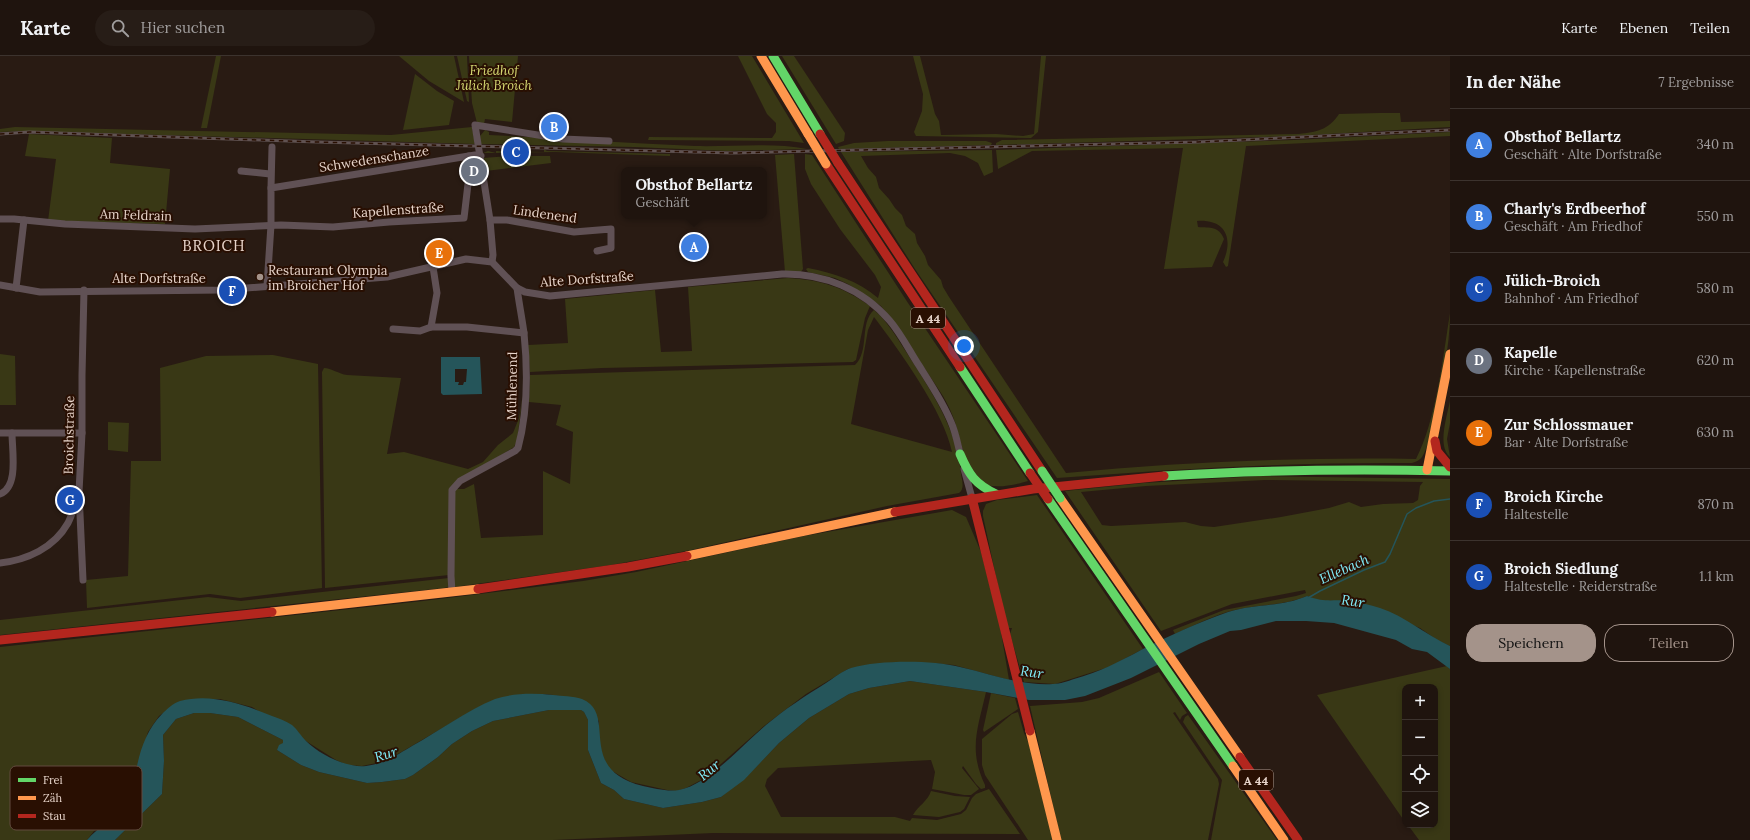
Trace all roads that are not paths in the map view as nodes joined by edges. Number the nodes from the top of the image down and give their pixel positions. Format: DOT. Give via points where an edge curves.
graph roads {
  1 [pos="761,56"];
  2 [pos="773,56"];
  3 [pos="609,141"];
  4 [pos="272,147"];
  5 [pos="469,156"];
  6 [pos="481,156"];
  7 [pos="241,171"];
  8 [pos="270,174"];
  9 [pos="271,188"];
  10 [pos="0,219"];
  11 [pos="24,220"];
  12 [pos="490,220"];
  13 [pos="271,225"];
  14 [pos="597,251"];
  15 [pos="492,262"];
  16 [pos="433,267"];
  17 [pos="0,286"];
  18 [pos="267,286"];
  19 [pos="16,288"];
  20 [pos="518,288"];
  21 [pos="84,290"];
  22 [pos="431,327"];
  23 [pos="393,329"];
  24 [pos="524,333"];
  25 [pos="1450,354"];
  26 [pos="12,433"];
  27 [pos="82,433"];
  28 [pos="0,434"];
  29 [pos="1434,435"];
  30 [pos="960,454"];
  31 [pos="1450,468"];
  32 [pos="1426,470"];
  33 [pos="1450,471"];
  34 [pos="79,492"];
  35 [pos="0,494"];
  36 [pos="997,494"];
  37 [pos="972,498"];
  38 [pos="0,563"];
  39 [pos="83,580"];
  40 [pos="452,592"];
  41 [pos="0,640"];
  42 [pos="1057,840"];
  43 [pos="1284,840"];
  44 [pos="1298,840"];
  1 -- 43 [label="main road, A 44, bridge" via="826,164 1030,473"];
  2 -- 44 [label="main road, A 44, bridge" via="838,163 1060,498"];
  3 -- 6 [label="street" via="563,138 475,125"];
  4 -- 8 [label="street"];
  5 -- 6 [label="street, Schwedenschanze"];
  5 -- 9 [label="street, Schwedenschanze"];
  5 -- 13 [label="street, Kapellenstraße" via="464,218 333,227"];
  6 -- 12 [label="street"];
  7 -- 8 [label="street"];
  8 -- 9 [label="street"];
  9 -- 13 [label="street"];
  10 -- 11 [label="street, Am Feldrain"];
  11 -- 13 [label="street, Am Feldrain" via="195,229"];
  11 -- 19 [label="street"];
  12 -- 14 [label="street, Lindenend" via="507,220 574,232 611,229 611,248"];
  12 -- 15 [label="street"];
  13 -- 18 [label="street"];
  15 -- 16 [label="street, Alte Dorfstraße" via="466,259"];
  15 -- 20 [label="street, Alte Dorfstraße"];
  16 -- 18 [label="street, Alte Dorfstraße" via="387,277"];
  16 -- 22 [label="street" via="437,293"];
  17 -- 19 [label="street, Alte Dorfstraße"];
  18 -- 21 [label="street, Alte Dorfstraße" via="222,290"];
  19 -- 21 [label="street, Alte Dorfstraße" via="40,292"];
  20 -- 24 [label="street, Mühlenend"];
  20 -- 30 [label="street, Alte Dorfstraße" via="530,294 550,296 782,274 811,276 832,281 857,293 880,311 900,335 946,411"];
  21 -- 27 [label="street, Broichstraße"];
  22 -- 23 [label="street" via="420,331"];
  22 -- 24 [label="street" via="466,327"];
  24 -- 40 [label="street, Mühlenend" via="527,374 524,424 518,448 460,481 452,490"];
  25 -- 29 [label="main road"];
  26 -- 27 [label="street"];
  26 -- 28 [label="street"];
  26 -- 35 [label="street" via="13,476 10,486"];
  27 -- 34 [label="street, Broichstraße"];
  29 -- 31 [label="main road" via="1437,451"];
  29 -- 32 [label="main road"];
  30 -- 36 [label="main road" via="974,481"];
  30 -- 37 [label="street, Alte Dorfstraße"];
  32 -- 33 [label="main road"];
  32 -- 36 [label="main road" via="1235,471 1130,478"];
  34 -- 38 [label="street" via="68,523 55,541 27,558"];
  34 -- 39 [label="street, Broichstraße"];
  36 -- 37 [label="main road"];
  37 -- 40 [label="main road" via="635,566"];
  37 -- 42 [label="main road"];
  40 -- 41 [label="main road"];
}
